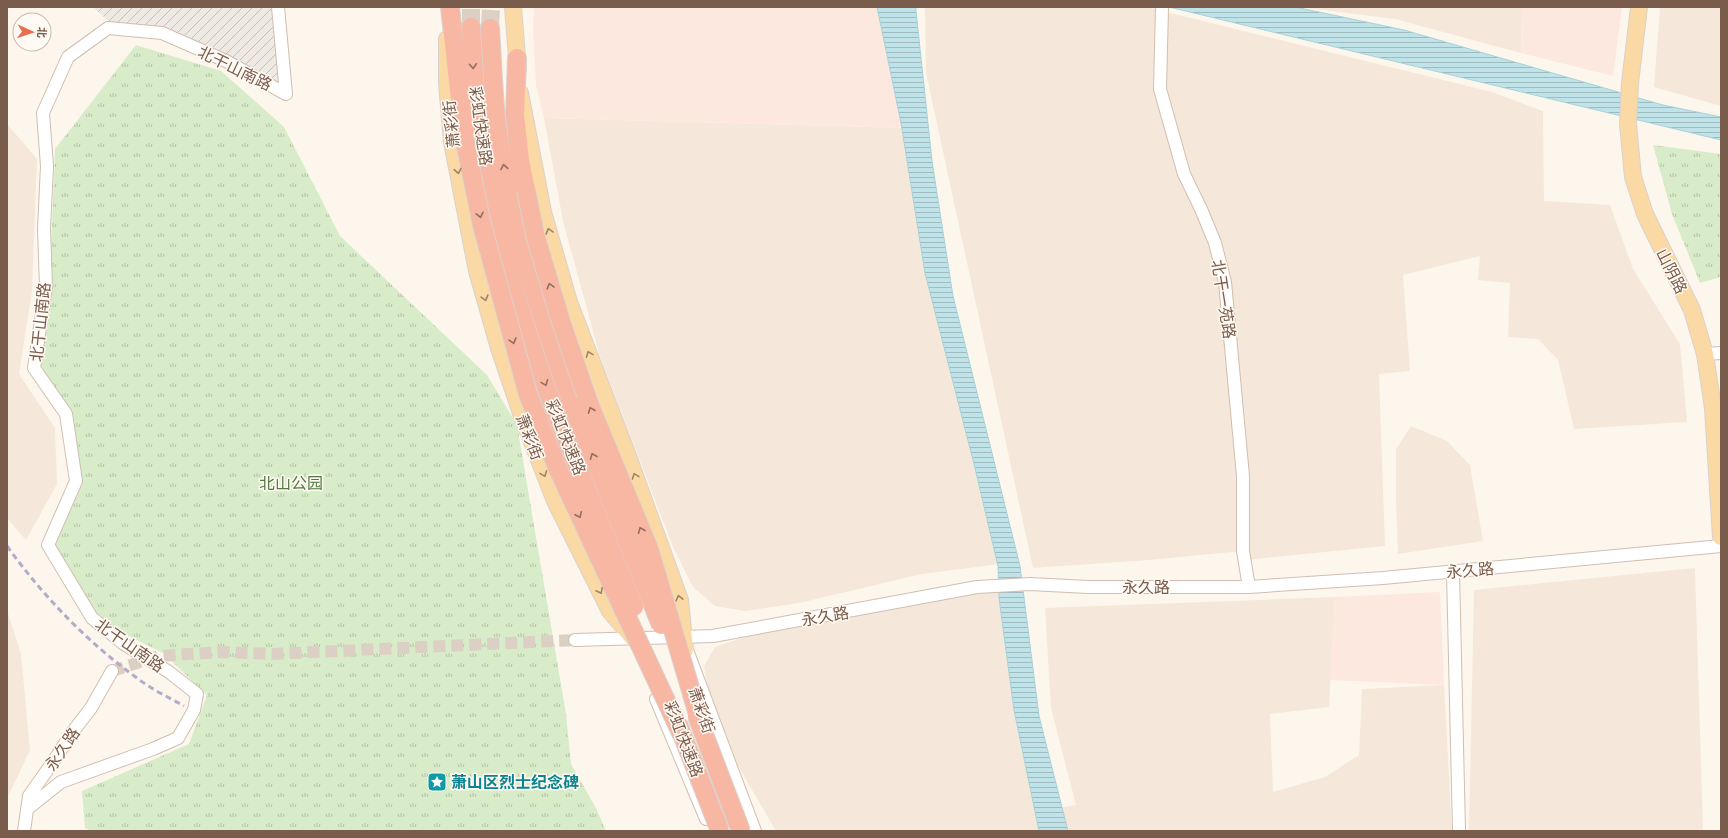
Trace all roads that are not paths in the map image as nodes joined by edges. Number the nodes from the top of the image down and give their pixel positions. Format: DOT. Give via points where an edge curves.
graph roads {
  1 [pos="278,7"];
  2 [pos="447,7"];
  3 [pos="450,7"];
  4 [pos="513,7"];
  5 [pos="520,7"];
  6 [pos="1162,7"];
  7 [pos="1639,7"];
  8 [pos="471,27"];
  9 [pos="490,28"];
  10 [pos="517,58"];
  11 [pos="1721,353"];
  12 [pos="1705,354"];
  13 [pos="1721,537"];
  14 [pos="1721,546"];
  15 [pos="1454,572"];
  16 [pos="1249,587"];
  17 [pos="682,637"];
  18 [pos="633,638"];
  19 [pos="575,640"];
  20 [pos="112,671"];
  21 [pos="702,728"];
  22 [pos="682,735"];
  23 [pos="27,809"];
  24 [pos="24,831"];
  25 [pos="712,831"];
  26 [pos="720,831"];
  27 [pos="724,831"];
  28 [pos="741,831"];
  29 [pos="746,831"];
  30 [pos="755,831"];
  31 [pos="1459,831"];
  1 -- 23 [label="street, 北干山南路" via="286,94 226,61 162,33 108,28 68,57 43,112 47,166 44,229 46,287 34,368 66,414 76,481 48,546 92,618 124,644 169,672 197,694 194,710 178,738 61,782"];
  2 -- 18 [label="main road, 萧彩街, one-way" via="447,83 452,142 477,271 499,348 555,501 610,611"];
  3 -- 22 [label="highway, one-way, bridge" via="464,136 482,225 528,394 558,469"];
  4 -- 10 [label="main road, 萧彩街"];
  5 -- 10 [label="main road, 萧彩街"];
  6 -- 16 [label="street, 北干一苑路" via="1160,89 1184,174 1215,244 1225,282 1243,476 1243,551"];
  7 -- 12 [label="main road, 山阴路" via="1628,124 1633,177 1645,214 1692,310"];
  8 -- 22 [label="highway, 彩虹快速路, one-way, bridge" via="477,112 493,206 520,310 555,411 614,554"];
  21 -- 9 [label="highway, 彩虹快速路, one-way, bridge" via="573,406 532,284 510,202 496,119"];
  17 -- 10 [label="main road, 萧彩街, one-way" via="680,600 569,302 543,212 520,94"];
  21 -- 10 [label="highway, one-way, bridge" via="649,549 589,404 535,235 520,162 515,115"];
  11 -- 12 [label="street"];
  12 -- 13 [label="main road, 山阴路" via="1713,408"];
  14 -- 15 [label="street, 永久路"];
  15 -- 16 [label="street, 永久路"];
  15 -- 31 [label="street"];
  16 -- 17 [label="street, 永久路" via="1088,587 1030,584 977,587 713,636"];
  17 -- 18 [label="street, 永久路"];
  17 -- 29 [label="main road, 萧彩街" via="698,704"];
  17 -- 30 [label="street"];
  18 -- 19 [label="street, 永久路"];
  18 -- 25 [label="street" via="650,685"];
  18 -- 27 [label="main road, 萧彩街" via="645,652"];
  20 -- 23 [label="street, 永久路" via="91,708 29,796"];
  21 -- 28 [label="highway, 彩虹快速路, bridge"];
  22 -- 26 [label="highway, 彩虹快速路, bridge"];
  23 -- 24 [label="street, 永久路"];
}
